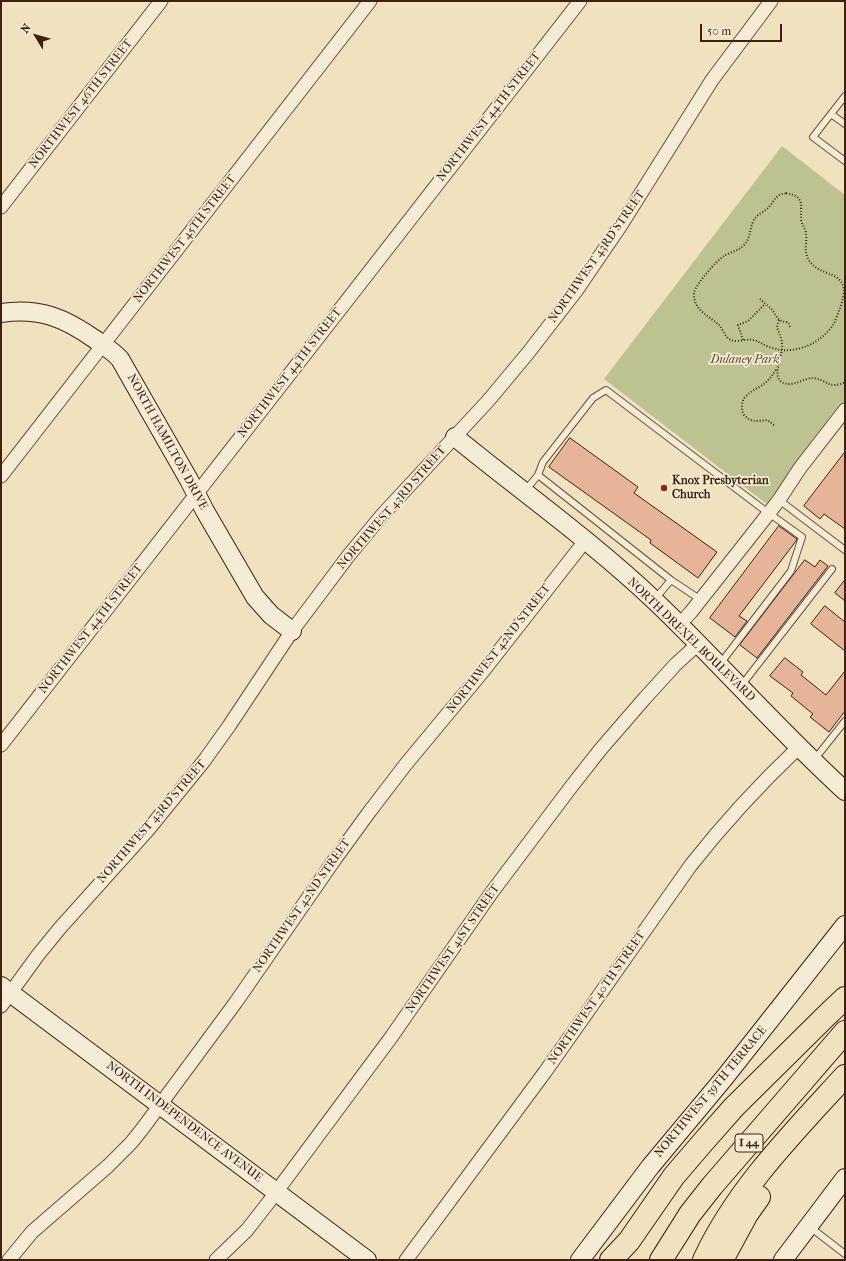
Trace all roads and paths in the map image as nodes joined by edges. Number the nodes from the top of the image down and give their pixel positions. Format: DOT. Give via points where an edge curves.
graph roads {
  1 [pos="161,1"];
  2 [pos="370,1"];
  3 [pos="580,1"];
  4 [pos="772,1"];
  5 [pos="845,96"];
  6 [pos="832,114"];
  7 [pos="845,124"];
  8 [pos="845,161"];
  9 [pos="1,207"];
  10 [pos="760,299"];
  11 [pos="765,304"];
  12 [pos="1,313"];
  13 [pos="779,320"];
  14 [pos="790,327"];
  15 [pos="743,340"];
  16 [pos="103,344"];
  17 [pos="783,350"];
  18 [pos="777,368"];
  19 [pos="845,382"];
  20 [pos="844,414"];
  21 [pos="774,425"];
  22 [pos="455,437"];
  23 [pos="538,474"];
  24 [pos="1,476"];
  25 [pos="524,492"];
  26 [pos="196,494"];
  27 [pos="779,500"];
  28 [pos="769,513"];
  29 [pos="584,541"];
  30 [pos="845,550"];
  31 [pos="832,569"];
  32 [pos="671,580"];
  33 [pos="654,600"];
  34 [pos="701,600"];
  35 [pos="679,625"];
  36 [pos="292,631"];
  37 [pos="698,644"];
  38 [pos="719,665"];
  39 [pos="740,687"];
  40 [pos="845,721"];
  41 [pos="1,745"];
  42 [pos="799,747"];
  43 [pos="814,761"];
  44 [pos="845,791"];
  45 [pos="845,925"];
  46 [pos="4,995"];
  47 [pos="845,995"];
  48 [pos="845,998"];
  49 [pos="828,1014"];
  50 [pos="845,1032"];
  51 [pos="845,1076"];
  52 [pos="845,1084"];
  53 [pos="160,1105"];
  54 [pos="845,1178"];
  55 [pos="277,1191"];
  56 [pos="809,1226"];
  57 [pos="629,1241"];
  58 [pos="845,1254"];
  59 [pos="9,1260"];
  60 [pos="216,1260"];
  61 [pos="367,1260"];
  62 [pos="406,1260"];
  63 [pos="580,1260"];
  64 [pos="611,1260"];
  65 [pos="617,1260"];
  66 [pos="661,1260"];
  67 [pos="704,1260"];
  68 [pos="722,1260"];
  69 [pos="783,1260"];
  1 -- 9 [label="street, NORTHWEST 46TH STREET"];
  2 -- 16 [label="street, NORTHWEST 45TH STREET"];
  3 -- 26 [label="street, NORTHWEST 44TH STREET"];
  4 -- 22 [label="street, NORTHWEST 43RD STREET" via="712,80 625,219 576,291 520,363"];
  5 -- 6 [label="lane"];
  6 -- 7 [label="lane"];
  6 -- 8 [label="lane" via="813,138"];
  10 -- 11 [label="path"];
  11 -- 13 [label="path"];
  11 -- 15 [label="path" via="748,321 738,325"];
  12 -- 16 [label="street, NORTH HAMILTON DRIVE" via="25,311 58,317"];
  13 -- 14 [label="path" via="788,322"];
  13 -- 17 [label="path" via="777,327"];
  15 -- 17 [label="path" via="755,340"];
  15 -- 17 [label="path" via="737,342 729,339 720,326 699,309 695,303 696,286 718,260 743,247 750,236 757,215 767,209 779,195 792,194 798,198 802,206 801,222 806,232 808,258 816,268 839,279 844,295 834,323 821,339 804,347"];
  16 -- 24 [label="street, NORTHWEST 45TH STREET"];
  16 -- 26 [label="street, NORTH HAMILTON DRIVE" via="120,359"];
  17 -- 18 [label="path"];
  18 -- 19 [label="path" via="778,377 788,384 812,378 823,380 833,386"];
  18 -- 21 [label="path" via="769,380 746,396 742,404 745,416 752,421 767,420"];
  20 -- 27 [label="street" via="800,468"];
  22 -- 25 [label="street, NORTH DREXEL BOULEVARD"];
  22 -- 36 [label="street, NORTHWEST 43RD STREET" via="364,536"];
  23 -- 25 [label="lane"];
  23 -- 28 [label="lane" via="544,462 593,398 606,390"];
  23 -- 32 [label="lane"];
  25 -- 29 [label="street, NORTH DREXEL BOULEVARD"];
  26 -- 36 [label="street, NORTH HAMILTON DRIVE" via="255,597 271,615"];
  26 -- 41 [label="street, NORTHWEST 44TH STREET"];
  27 -- 28 [label="street"];
  27 -- 30 [label="lane"];
  28 -- 34 [label="street"];
  28 -- 38 [label="lane" via="802,537 791,571"];
  29 -- 33 [label="street, NORTH DREXEL BOULEVARD"];
  29 -- 53 [label="street, NORTHWEST 42ND STREET" via="370,811"];
  31 -- 39 [label="lane"];
  32 -- 33 [label="lane"];
  32 -- 34 [label="lane"];
  33 -- 35 [label="street, NORTH DREXEL BOULEVARD"];
  34 -- 35 [label="street"];
  35 -- 37 [label="street, NORTH DREXEL BOULEVARD"];
  36 -- 46 [label="street, NORTHWEST 43RD STREET" via="193,776"];
  37 -- 38 [label="street, NORTH DREXEL BOULEVARD"];
  37 -- 55 [label="street, NORTHWEST 41ST STREET" via="645,698 571,787 492,892 387,1042"];
  38 -- 39 [label="street, NORTH DREXEL BOULEVARD"];
  39 -- 42 [label="street, NORTH DREXEL BOULEVARD"];
  40 -- 43 [label="lane"];
  42 -- 43 [label="street, NORTH DREXEL BOULEVARD"];
  42 -- 62 [label="street, NORTHWEST 40TH STREET" via="737,810 691,865 545,1072"];
  43 -- 44 [label="street, NORTH DREXEL BOULEVARD"];
  45 -- 63 [label="street, NORTHWEST 39TH TERRACE" via="650,1167"];
  46 -- 53 [label="street, NORTH INDEPENDENCE AVENUE"];
  47 -- 49 [label="highway"];
  48 -- 49 [label="highway"];
  49 -- 57 [label="highway" via="704,1140 674,1176"];
  50 -- 66 [label="highway, I 44" via="712,1186 690,1214"];
  51 -- 67 [label="highway" via="746,1190"];
  52 -- 68 [label="highway" via="747,1214"];
  53 -- 55 [label="street, NORTH INDEPENDENCE AVENUE"];
  53 -- 59 [label="street, NORTHWEST 42ND STREET" via="119,1156 32,1232"];
  54 -- 56 [label="street"];
  55 -- 60 [label="street, NORTHWEST 41ST STREET" via="247,1230"];
  55 -- 61 [label="street, NORTH INDEPENDENCE AVENUE"];
  56 -- 58 [label="lane"];
  56 -- 69 [label="street"];
  57 -- 64 [label="highway"];
  57 -- 65 [label="highway"];
}
